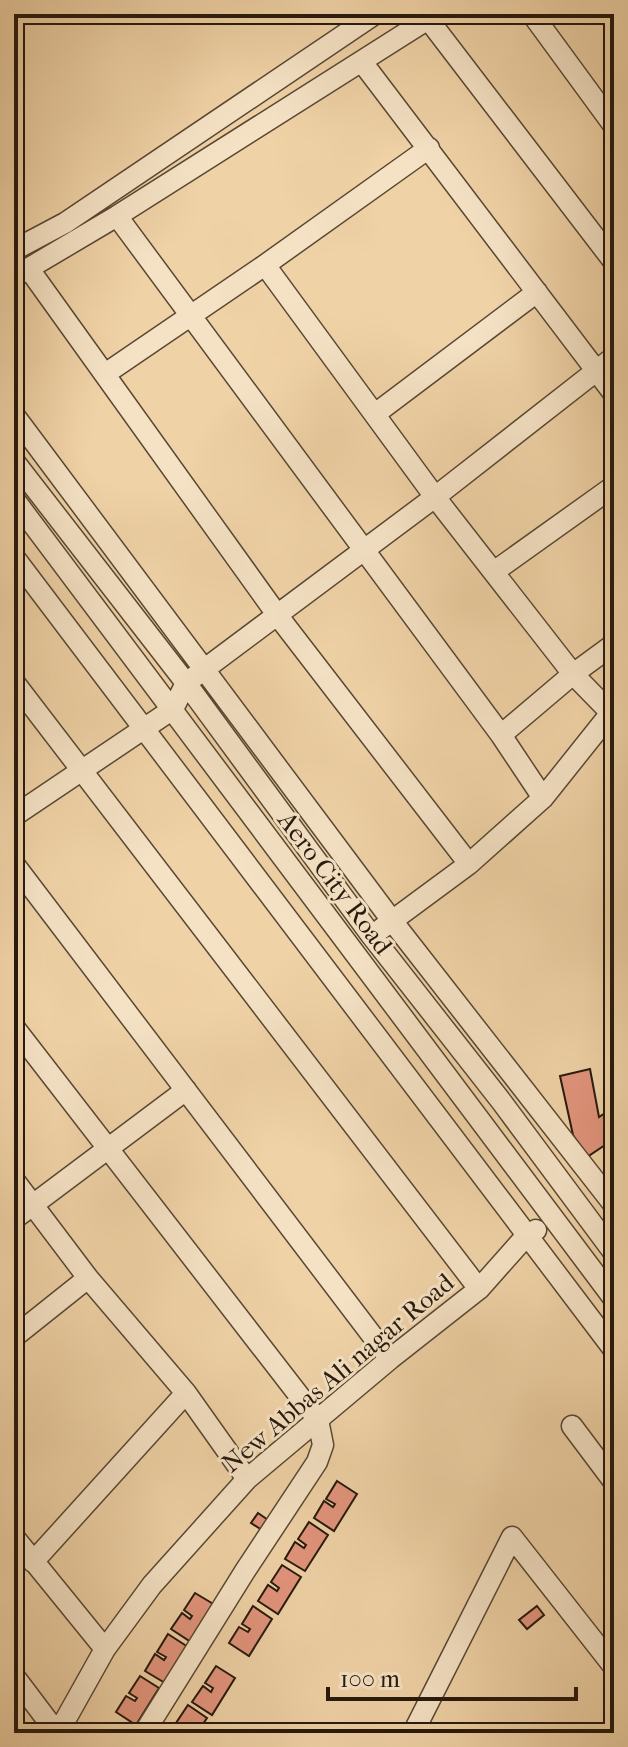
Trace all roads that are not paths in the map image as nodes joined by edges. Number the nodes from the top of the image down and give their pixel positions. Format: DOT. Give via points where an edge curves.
graph roads {
  1 [pos="375,14"];
  2 [pos="532,14"];
  3 [pos="432,17"];
  4 [pos="362,62"];
  5 [pos="614,126"];
  6 [pos="429,148"];
  7 [pos="117,216"];
  8 [pos="14,250"];
  9 [pos="614,262"];
  10 [pos="265,265"];
  11 [pos="22,273"];
  12 [pos="537,292"];
  13 [pos="190,314"];
  14 [pos="614,357"];
  15 [pos="597,370"];
  16 [pos="105,374"];
  17 [pos="614,394"];
  18 [pos="375,414"];
  19 [pos="14,415"];
  20 [pos="14,461"];
  21 [pos="614,486"];
  22 [pos="435,497"];
  23 [pos="14,499"];
  24 [pos="364,549"];
  25 [pos="14,557"];
  26 [pos="495,571"];
  27 [pos="278,616"];
  28 [pos="614,644"];
  29 [pos="573,674"];
  30 [pos="195,677"];
  31 [pos="14,682"];
  32 [pos="167,701"];
  33 [pos="612,711"];
  34 [pos="143,729"];
  35 [pos="501,735"];
  36 [pos="83,771"];
  37 [pos="543,798"];
  38 [pos="14,816"];
  39 [pos="14,864"];
  40 [pos="469,864"];
  41 [pos="393,922"];
  42 [pos="371,935"];
  43 [pos="14,1027"];
  44 [pos="186,1090"];
  45 [pos="108,1150"];
  46 [pos="14,1180"];
  47 [pos="608,1184"];
  48 [pos="33,1204"];
  49 [pos="577,1204"];
  50 [pos="614,1205"];
  51 [pos="14,1219"];
  52 [pos="553,1219"];
  53 [pos="527,1235"];
  54 [pos="614,1253"];
  55 [pos="88,1278"];
  56 [pos="479,1289"];
  57 [pos="614,1299"];
  58 [pos="14,1337"];
  59 [pos="614,1350"];
  60 [pos="390,1359"];
  61 [pos="186,1393"];
  62 [pos="318,1420"];
  63 [pos="572,1426"];
  64 [pos="247,1479"];
  65 [pos="614,1482"];
  66 [pos="14,1537"];
  67 [pos="33,1562"];
  68 [pos="105,1649"];
  69 [pos="614,1667"];
  70 [pos="14,1676"];
  71 [pos="417,1724"];
  72 [pos="57,1733"];
  73 [pos="144,1733"];
  74 [pos="435,1733"];
  1 -- 8 [label="street" via="65,223"];
  2 -- 5 [label="street"];
  3 -- 4 [label="street"];
  3 -- 9 [label="street"];
  4 -- 6 [label="street"];
  4 -- 7 [label="street"];
  6 -- 10 [label="street"];
  6 -- 12 [label="street"];
  7 -- 11 [label="street"];
  7 -- 13 [label="street"];
  10 -- 13 [label="street"];
  10 -- 18 [label="street"];
  11 -- 16 [label="street"];
  12 -- 15 [label="street"];
  12 -- 18 [label="street"];
  13 -- 16 [label="street"];
  13 -- 24 [label="street"];
  14 -- 15 [label="street"];
  15 -- 17 [label="street"];
  15 -- 22 [label="street"];
  16 -- 27 [label="street"];
  18 -- 22 [label="street"];
  19 -- 30 [label="street"];
  20 -- 30 [label="street, Aero City Road"];
  21 -- 26 [label="street"];
  22 -- 24 [label="street"];
  22 -- 26 [label="street"];
  23 -- 32 [label="street, Aero City Road"];
  24 -- 27 [label="street"];
  24 -- 35 [label="street"];
  25 -- 34 [label="street"];
  26 -- 29 [label="street"];
  27 -- 30 [label="street"];
  27 -- 40 [label="street"];
  28 -- 29 [label="street"];
  29 -- 33 [label="street"];
  29 -- 35 [label="street"];
  30 -- 32 [label="street"];
  30 -- 41 [label="street"];
  30 -- 42 [label="street, Aero City Road"];
  31 -- 36 [label="street"];
  32 -- 34 [label="street"];
  32 -- 52 [label="street, Aero City Road"];
  33 -- 37 [label="street"];
  34 -- 36 [label="street"];
  34 -- 53 [label="street"];
  35 -- 37 [label="street"];
  36 -- 38 [label="street"];
  36 -- 56 [label="street"];
  37 -- 40 [label="street"];
  39 -- 44 [label="street"];
  40 -- 41 [label="street"];
  41 -- 42 [label="street"];
  41 -- 47 [label="street"];
  42 -- 49 [label="street, Aero City Road"];
  43 -- 45 [label="street"];
  44 -- 45 [label="street"];
  44 -- 60 [label="street"];
  45 -- 48 [label="street"];
  45 -- 62 [label="street"];
  46 -- 48 [label="street"];
  47 -- 49 [label="street"];
  47 -- 50 [label="street"];
  48 -- 51 [label="street"];
  48 -- 55 [label="street"];
  49 -- 52 [label="street, New Abbas Ali nagar Road"];
  49 -- 54 [label="street, Aero City Road"];
  52 -- 53 [label="street, New Abbas Ali nagar Road"];
  52 -- 57 [label="street, Aero City Road"];
  53 -- 56 [label="street, New Abbas Ali nagar Road"];
  53 -- 59 [label="street"];
  55 -- 58 [label="street"];
  55 -- 61 [label="street"];
  56 -- 60 [label="street, New Abbas Ali nagar Road"];
  60 -- 62 [label="street, New Abbas Ali nagar Road"];
  61 -- 64 [label="street"];
  61 -- 67 [label="street"];
  62 -- 64 [label="street, New Abbas Ali nagar Road"];
  62 -- 73 [label="street" via="323,1445 317,1462"];
  63 -- 65 [label="street"];
  64 -- 68 [label="street, New Abbas Ali nagar Road" via="152,1585"];
  66 -- 67 [label="street"];
  67 -- 68 [label="street"];
  68 -- 72 [label="street, New Abbas Ali nagar Road"];
  69 -- 71 [label="street" via="512,1537"];
  70 -- 72 [label="street"];
  71 -- 74 [label="street"];
}
